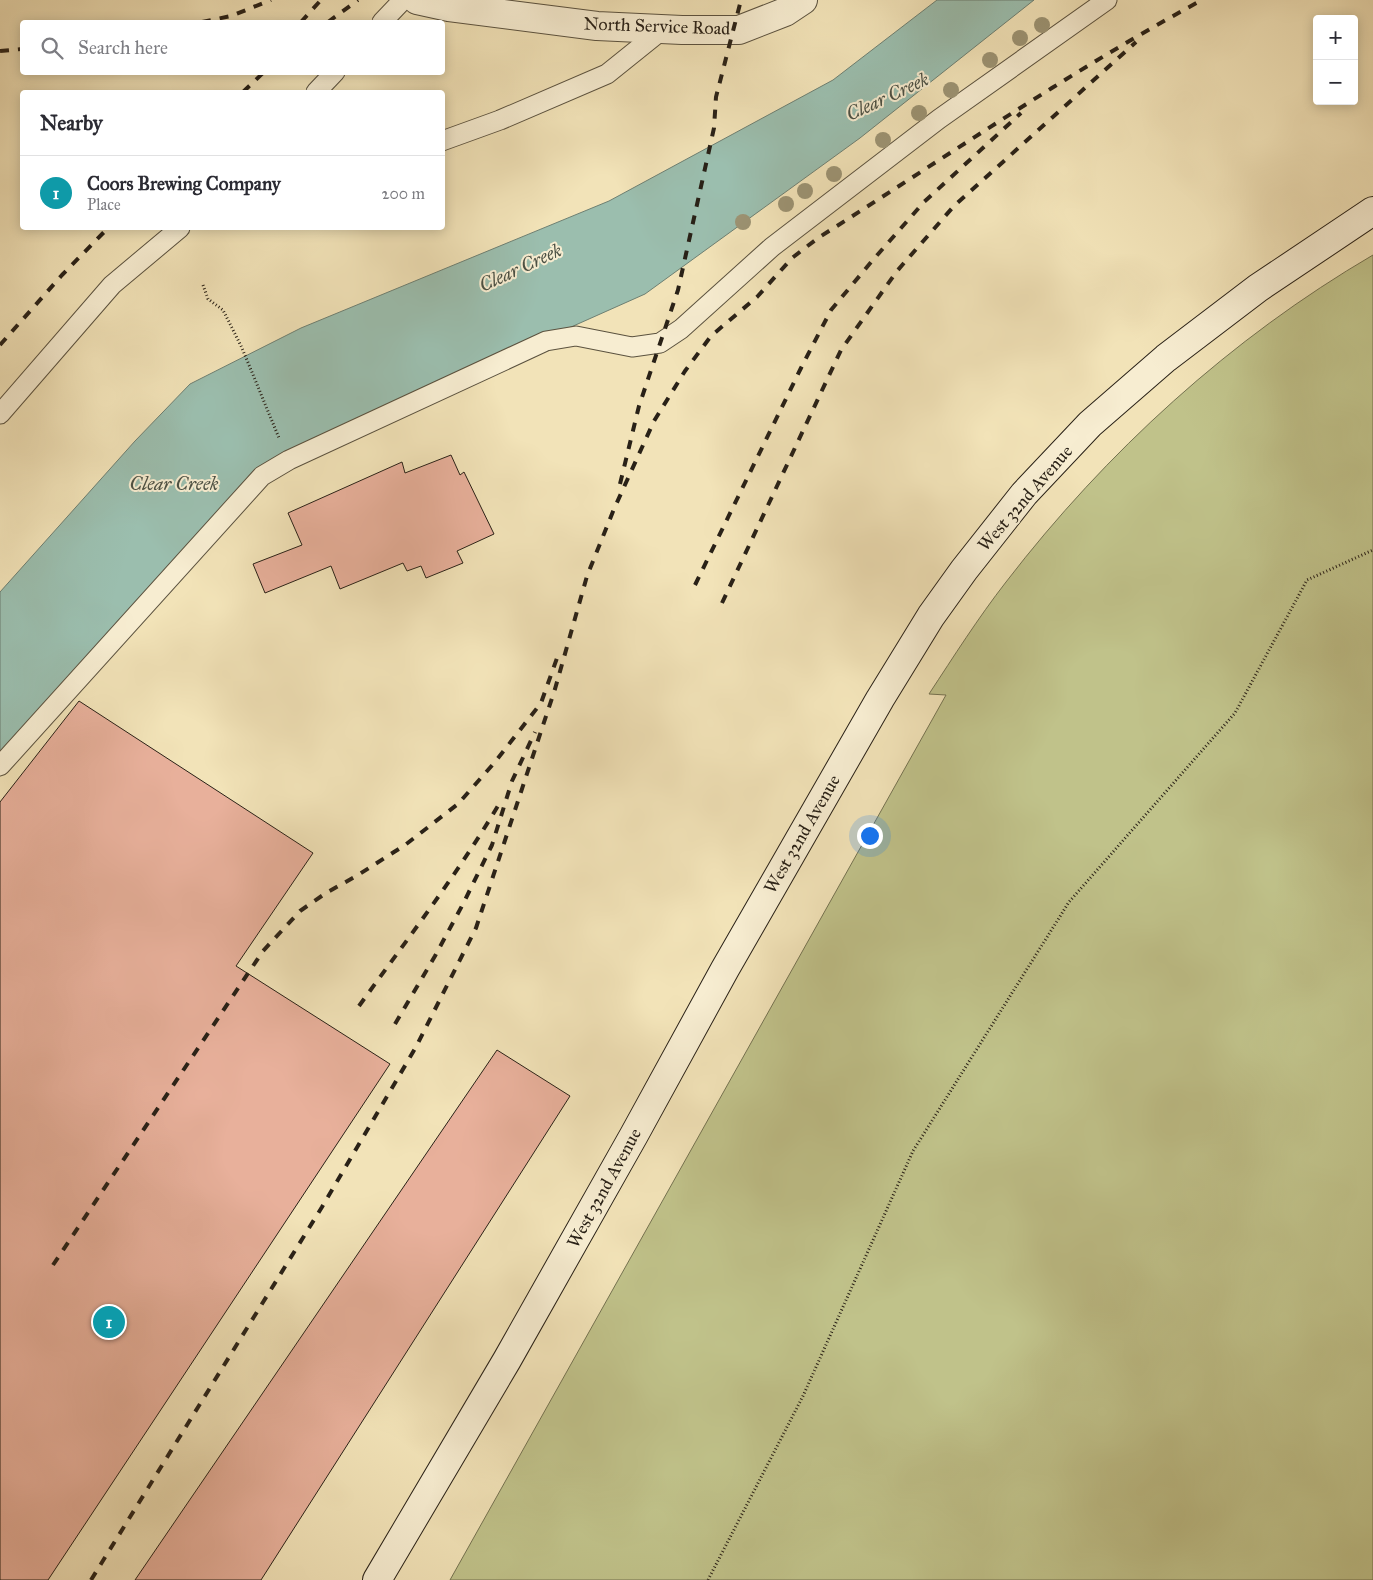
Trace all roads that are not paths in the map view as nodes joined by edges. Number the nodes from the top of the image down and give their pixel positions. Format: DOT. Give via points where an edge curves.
graph roads {
  1 [pos="403,0"];
  2 [pos="417,0"];
  3 [pos="803,0"];
  4 [pos="1107,0"];
  5 [pos="384,20"];
  6 [pos="663,29"];
  7 [pos="332,75"];
  8 [pos="318,90"];
  9 [pos="445,140"];
  10 [pos="1373,211"];
  11 [pos="178,230"];
  12 [pos="0,414"];
  13 [pos="0,766"];
  14 [pos="377,1580"];
  1 -- 5 [label="lane"];
  2 -- 6 [label="street, North Service Road" via="597,26"];
  3 -- 6 [label="street, North Service Road" via="785,12 739,30"];
  4 -- 13 [label="lane" via="939,120 780,241 681,329 660,343 632,347 576,336 546,341 289,460 262,476"];
  6 -- 9 [label="lane" via="606,74"];
  7 -- 8 [label="lane"];
  10 -- 14 [label="street, West 32nd Avenue" via="1258,288 1166,358 1090,424 1024,494 937,608 724,969 507,1360"];
  11 -- 12 [label="lane" via="112,284"];
}
